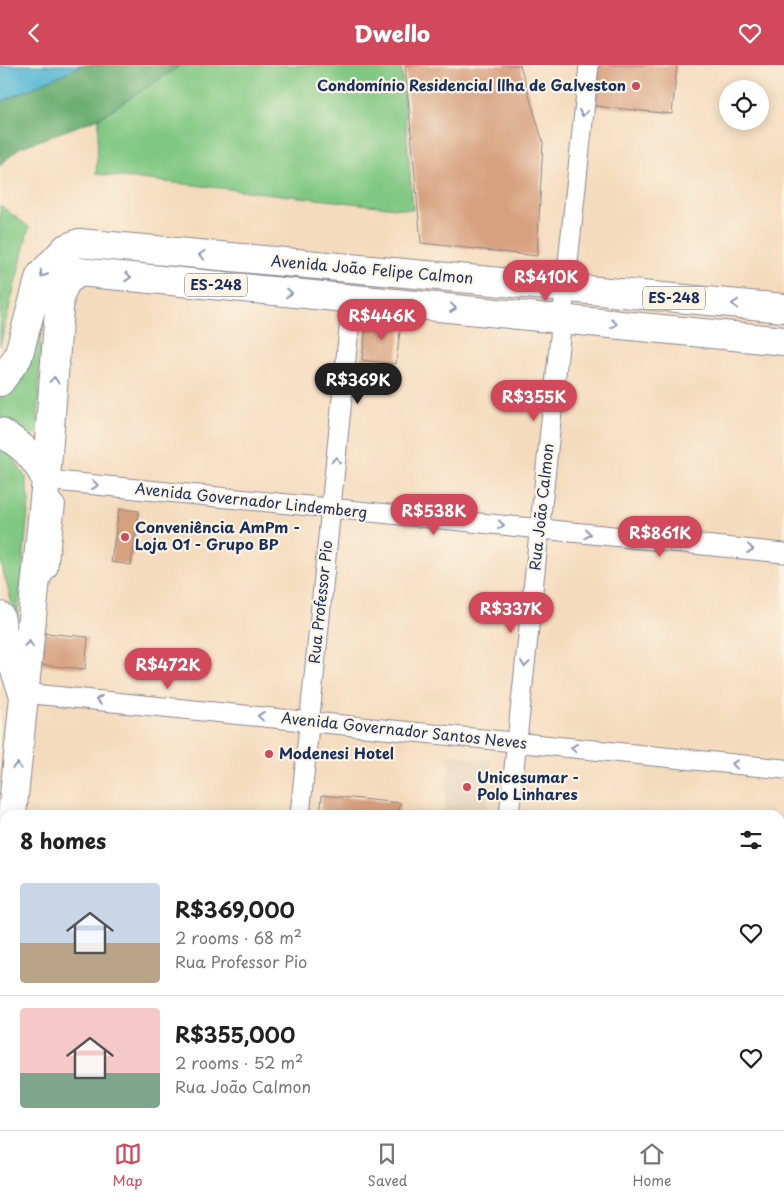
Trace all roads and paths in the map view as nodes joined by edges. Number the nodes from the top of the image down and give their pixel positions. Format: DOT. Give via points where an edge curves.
graph roads {
  1 [pos="588,65"];
  2 [pos="564,288"];
  3 [pos="352,299"];
  4 [pos="784,308"];
  5 [pos="561,319"];
  6 [pos="784,341"];
  7 [pos="0,382"];
  8 [pos="50,429"];
  9 [pos="11,439"];
  10 [pos="46,484"];
  11 [pos="331,509"];
  12 [pos="540,529"];
  13 [pos="784,553"];
  14 [pos="0,616"];
  15 [pos="24,693"];
  16 [pos="309,721"];
  17 [pos="516,743"];
  18 [pos="784,769"];
  19 [pos="12,810"];
  20 [pos="300,810"];
  21 [pos="509,810"];
  1 -- 2 [label="street, one-way"];
  4 -- 2 [label="main road, Avenida João Felipe Calmon / ES-248, one-way"];
  2 -- 5 [label="street, Rua João Calmon"];
  2 -- 7 [label="main road, Avenida João Felipe Calmon / ES-248, one-way" via="79,243 66,248 40,276 18,357"];
  3 -- 5 [label="main road, Avenida João Felipe Calmon / ES-248, one-way"];
  8 -- 3 [label="main road, Avenida João Felipe Calmon / ES-248, one-way" via="60,296 66,282 79,272"];
  11 -- 3 [label="street, Rua Professor Pio, one-way"];
  5 -- 6 [label="main road, Avenida João Felipe Calmon / ES-248, one-way"];
  5 -- 12 [label="street, Rua João Calmon"];
  8 -- 9 [label="main road" via="39,447"];
  8 -- 10 [label="main road"];
  9 -- 10 [label="main road" via="38,462"];
  10 -- 11 [label="street, Avenida Governador Lindemberg, one-way"];
  15 -- 10 [label="main road, one-way"];
  11 -- 12 [label="street, Avenida Governador Lindemberg, one-way"];
  11 -- 16 [label="street, Rua Professor Pio"];
  12 -- 13 [label="street, Avenida Governador Lindemberg, one-way"];
  12 -- 17 [label="street, Rua João Calmon, one-way"];
  14 -- 15 [label="main road" via="5,643"];
  16 -- 15 [label="street, Avenida Governador Santos Neves, one-way"];
  19 -- 15 [label="main road, one-way"];
  16 -- 17 [label="street, Avenida Governador Santos Neves"];
  16 -- 20 [label="street, Rua Professor Pio"];
  18 -- 17 [label="street, Avenida Governador Santos Neves, one-way"];
  17 -- 21 [label="street, Rua João Calmon"];
}
